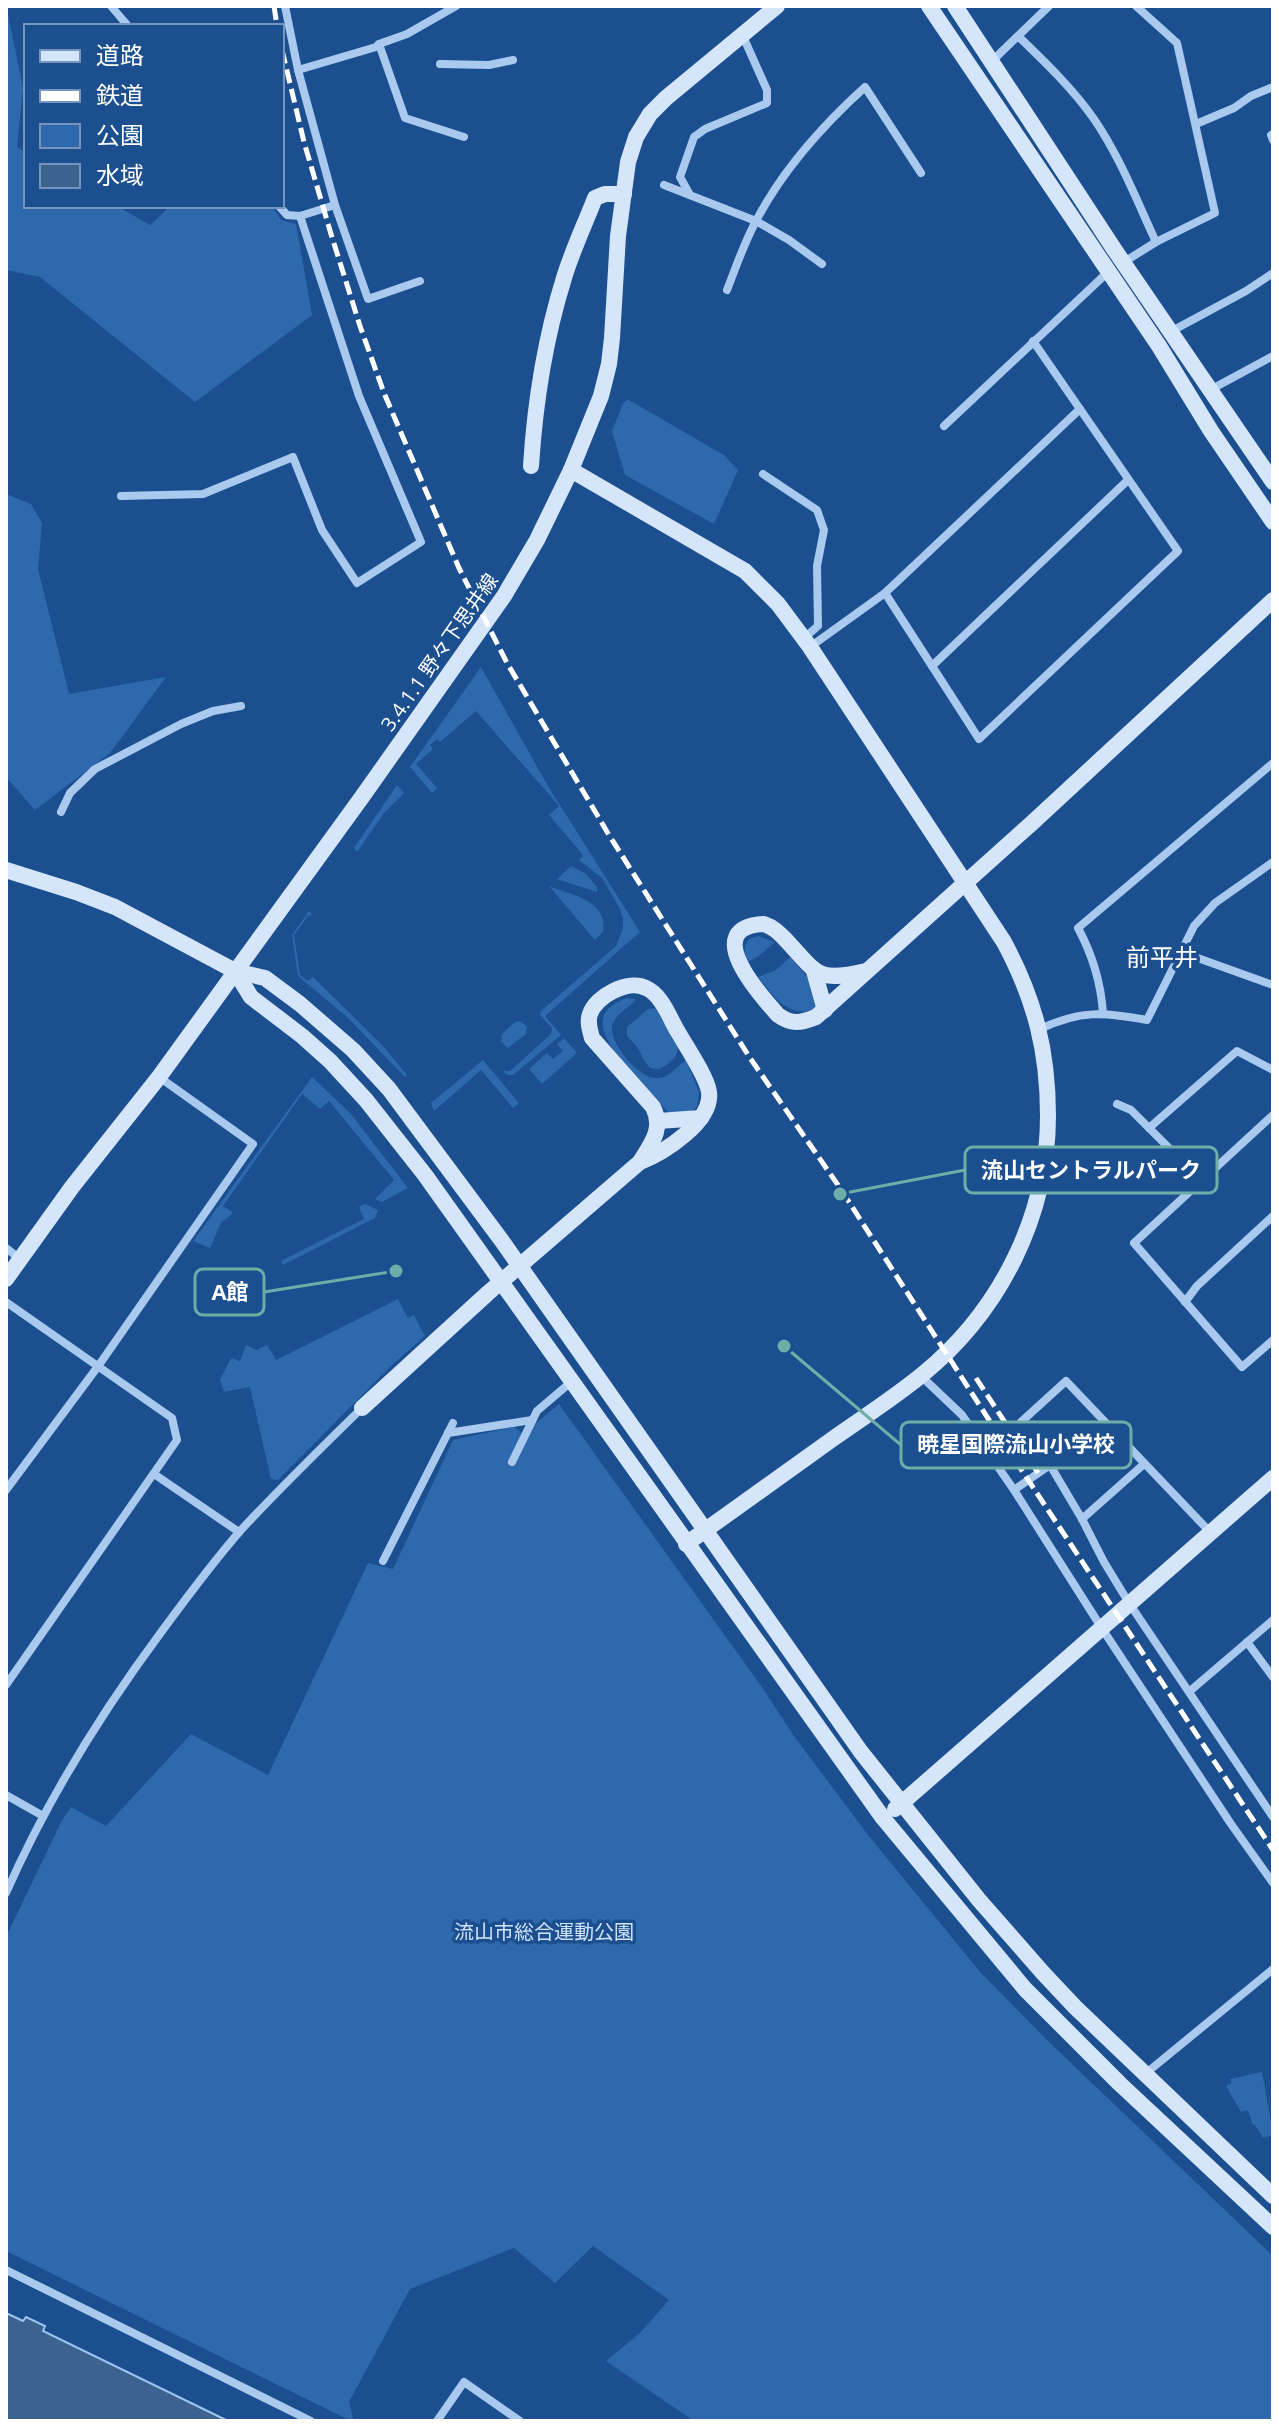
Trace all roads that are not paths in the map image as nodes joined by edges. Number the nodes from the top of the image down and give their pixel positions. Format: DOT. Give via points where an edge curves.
graph roads {
  1 [pos="111,6"];
  2 [pos="285,6"];
  3 [pos="456,6"];
  4 [pos="777,6"];
  5 [pos="929,6"];
  6 [pos="955,6"];
  7 [pos="1049,6"];
  8 [pos="1136,6"];
  9 [pos="126,24"];
  10 [pos="742,34"];
  11 [pos="1018,36"];
  12 [pos="379,44"];
  13 [pos="513,60"];
  14 [pos="991,62"];
  15 [pos="440,64"];
  16 [pos="298,70"];
  17 [pos="1273,87"];
  18 [pos="1196,124"];
  19 [pos="464,137"];
  20 [pos="921,173"];
  21 [pos="664,185"];
  22 [pos="624,194"];
  23 [pos="690,195"];
  24 [pos="335,205"];
  25 [pos="281,208"];
  26 [pos="300,216"];
  27 [pos="756,221"];
  28 [pos="1156,242"];
  29 [pos="1123,262"];
  30 [pos="822,264"];
  31 [pos="1108,272"];
  32 [pos="1273,273"];
  33 [pos="420,281"];
  34 [pos="727,290"];
  35 [pos="1170,332"];
  36 [pos="1033,341"];
  37 [pos="1273,356"];
  38 [pos="1209,390"];
  39 [pos="1080,409"];
  40 [pos="944,426"];
  41 [pos="531,466"];
  42 [pos="571,470"];
  43 [pos="763,474"];
  44 [pos="1128,480"];
  45 [pos="1273,482"];
  46 [pos="121,496"];
  47 [pos="1273,522"];
  48 [pos="885,593"];
  49 [pos="1273,600"];
  50 [pos="807,643"];
  51 [pos="932,666"];
  52 [pos="241,706"];
  53 [pos="1273,763"];
  54 [pos="61,812"];
  55 [pos="1273,862"];
  56 [pos="6,870"];
  57 [pos="964,883"];
  58 [pos="1181,952"];
  59 [pos="235,971"];
  60 [pos="814,971"];
  61 [pos="866,971"];
  62 [pos="1273,985"];
  63 [pos="825,1010"];
  64 [pos="1103,1013"];
  65 [pos="1040,1029"];
  66 [pos="1273,1070"];
  67 [pos="159,1077"];
  68 [pos="1117,1104"];
  69 [pos="1273,1115"];
  70 [pos="701,1118"];
  71 [pos="658,1121"];
  72 [pos="1149,1128"];
  73 [pos="640,1162"];
  74 [pos="1201,1180"];
  75 [pos="1273,1216"];
  76 [pos="6,1248"];
  77 [pos="20,1259"];
  78 [pos="519,1267"];
  79 [pos="6,1279"];
  80 [pos="500,1283"];
  81 [pos="6,1302"];
  82 [pos="1185,1302"];
  83 [pos="1273,1340"];
  84 [pos="99,1365"];
  85 [pos="921,1376"];
  86 [pos="571,1382"];
  87 [pos="362,1408"];
  88 [pos="532,1420"];
  89 [pos="453,1423"];
  90 [pos="448,1433"];
  91 [pos="512,1462"];
  92 [pos="1144,1464"];
  93 [pos="1050,1465"];
  94 [pos="154,1474"];
  95 [pos="1273,1478"];
  96 [pos="6,1490"];
  97 [pos="1014,1490"];
  98 [pos="1082,1519"];
  99 [pos="706,1530"];
  100 [pos="239,1532"];
  101 [pos="1210,1532"];
  102 [pos="686,1544"];
  103 [pos="383,1561"];
  104 [pos="1129,1603"];
  105 [pos="1273,1620"];
  106 [pos="1101,1627"];
  107 [pos="1247,1642"];
  108 [pos="1273,1677"];
  109 [pos="6,1685"];
  110 [pos="1190,1691"];
  111 [pos="6,1795"];
  112 [pos="901,1804"];
  113 [pos="43,1816"];
  114 [pos="1273,1817"];
  115 [pos="883,1818"];
  116 [pos="1273,1883"];
  117 [pos="6,1893"];
  118 [pos="1273,1969"];
  119 [pos="1145,2074"];
  120 [pos="1273,2196"];
  121 [pos="1273,2227"];
  122 [pos="6,2270"];
  123 [pos="311,2421"];
  124 [pos="437,2421"];
  125 [pos="520,2421"];
  1 -- 9 [label="street"];
  2 -- 16 [label="street"];
  3 -- 12 [label="street"];
  4 -- 10 [label="street, 3.4.1.1 野々下思井線"];
  5 -- 31 [label="street"];
  6 -- 14 [label="street"];
  7 -- 11 [label="street"];
  8 -- 18 [label="street" via="1177,43"];
  10 -- 22 [label="street, 3.4.1.1 野々下思井線" via="650,114 636,137"];
  10 -- 23 [label="street" via="767,90 767,103 694,137 680,177"];
  11 -- 14 [label="street"];
  11 -- 28 [label="street" via="1094,119"];
  12 -- 16 [label="street"];
  12 -- 19 [label="street" via="405,118"];
  13 -- 15 [label="street"];
  14 -- 29 [label="street"];
  16 -- 24 [label="street"];
  17 -- 18 [label="street"];
  18 -- 28 [label="street" via="1215,213"];
  20 -- 27 [label="street" via="865,87 818,132"];
  21 -- 23 [label="street"];
  22 -- 41 [label="street" via="595,198 565,276 537,397"];
  22 -- 42 [label="street, 3.4.1.1 野々下思井線" via="609,364"];
  23 -- 27 [label="street"];
  24 -- 26 [label="street"];
  24 -- 33 [label="street" via="368,299"];
  25 -- 26 [label="street" via="287,215"];
  26 -- 46 [label="street" via="341,348 421,542 357,583 322,530 293,457 203,494"];
  27 -- 30 [label="street"];
  27 -- 34 [label="street"];
  28 -- 29 [label="street"];
  29 -- 35 [label="street"];
  31 -- 36 [label="street"];
  31 -- 47 [label="street"];
  32 -- 35 [label="street"];
  35 -- 38 [label="street"];
  36 -- 39 [label="street"];
  36 -- 40 [label="street"];
  37 -- 38 [label="street"];
  38 -- 45 [label="street"];
  39 -- 44 [label="street"];
  39 -- 48 [label="street"];
  42 -- 50 [label="street" via="745,571"];
  42 -- 59 [label="street, 3.4.1.1 野々下思井線" via="504,596"];
  43 -- 50 [label="street" via="817,510 824,530 817,566 818,626"];
  44 -- 51 [label="street"];
  44 -- 51 [label="street" via="1178,551 979,739"];
  48 -- 50 [label="street"];
  48 -- 51 [label="street"];
  49 -- 57 [label="street"];
  50 -- 57 [label="street"];
  52 -- 54 [label="street" via="181,724 95,769 70,793"];
  53 -- 64 [label="street" via="1078,928 1097,975"];
  55 -- 58 [label="street" via="1203,914"];
  56 -- 59 [label="street" via="115,907"];
  57 -- 61 [label="street"];
  57 -- 65 [label="street" via="1004,942"];
  58 -- 62 [label="street"];
  58 -- 64 [label="street" via="1147,1020"];
  59 -- 67 [label="street, 3.4.1.1 野々下思井線"];
  59 -- 78 [label="street" via="265,978 353,1050 419,1128"];
  59 -- 80 [label="street" via="251,997 321,1052 366,1100"];
  60 -- 61 [label="street" via="830,977"];
  60 -- 63 [label="street"];
  60 -- 63 [label="street" via="764,924 753,925 735,942 739,964 778,1015 800,1023"];
  61 -- 63 [label="street"];
  64 -- 65 [label="street" via="1077,1015"];
  65 -- 85 [label="street" via="1048,1079 1048,1146 1034,1215 984,1311"];
  66 -- 72 [label="street" via="1237,1051"];
  67 -- 77 [label="street, 3.4.1.1 野々下思井線"];
  67 -- 84 [label="street" via="253,1144"];
  68 -- 72 [label="street"];
  69 -- 74 [label="street"];
  70 -- 71 [label="street"];
  70 -- 71 [label="street" via="710,1094 707,1085 658,997 633,984 594,1007 588,1026 592,1038 653,1107"];
  70 -- 73 [label="street" via="659,1155"];
  71 -- 73 [label="street" via="657,1135"];
  72 -- 74 [label="street"];
  73 -- 78 [label="street"];
  74 -- 82 [label="street" via="1134,1243"];
  75 -- 82 [label="street"];
  76 -- 77 [label="street"];
  77 -- 79 [label="street, 3.4.1.1 野々下思井線"];
  78 -- 80 [label="street"];
  78 -- 99 [label="street"];
  80 -- 86 [label="street"];
  80 -- 87 [label="street"];
  81 -- 84 [label="street"];
  82 -- 83 [label="street" via="1242,1367"];
  84 -- 94 [label="street" via="172,1418 177,1440"];
  84 -- 96 [label="street"];
  85 -- 97 [label="street" via="962,1415"];
  85 -- 99 [label="street"];
  86 -- 88 [label="street"];
  86 -- 102 [label="street"];
  87 -- 100 [label="street"];
  88 -- 90 [label="street"];
  88 -- 91 [label="street"];
  89 -- 90 [label="street"];
  90 -- 103 [label="street"];
  92 -- 93 [label="street" via="1066,1381 1021,1422"];
  92 -- 98 [label="street"];
  92 -- 101 [label="street"];
  93 -- 97 [label="street"];
  93 -- 98 [label="street"];
  94 -- 100 [label="street"];
  94 -- 109 [label="street"];
  95 -- 101 [label="street"];
  97 -- 106 [label="street"];
  98 -- 104 [label="street"];
  99 -- 102 [label="street"];
  99 -- 112 [label="street"];
  100 -- 113 [label="street" via="141,1659"];
  101 -- 104 [label="street"];
  102 -- 115 [label="street"];
  104 -- 106 [label="street"];
  104 -- 110 [label="street"];
  105 -- 107 [label="street"];
  106 -- 112 [label="street"];
  106 -- 116 [label="street"];
  107 -- 108 [label="street"];
  107 -- 110 [label="street"];
  110 -- 114 [label="street"];
  111 -- 113 [label="street"];
  112 -- 115 [label="street"];
  112 -- 119 [label="street" via="1043,1973"];
  113 -- 117 [label="street"];
  115 -- 121 [label="street" via="1025,1989"];
  118 -- 119 [label="street"];
  119 -- 120 [label="street"];
  122 -- 123 [label="street"];
  124 -- 125 [label="street" via="464,2382"];
}
